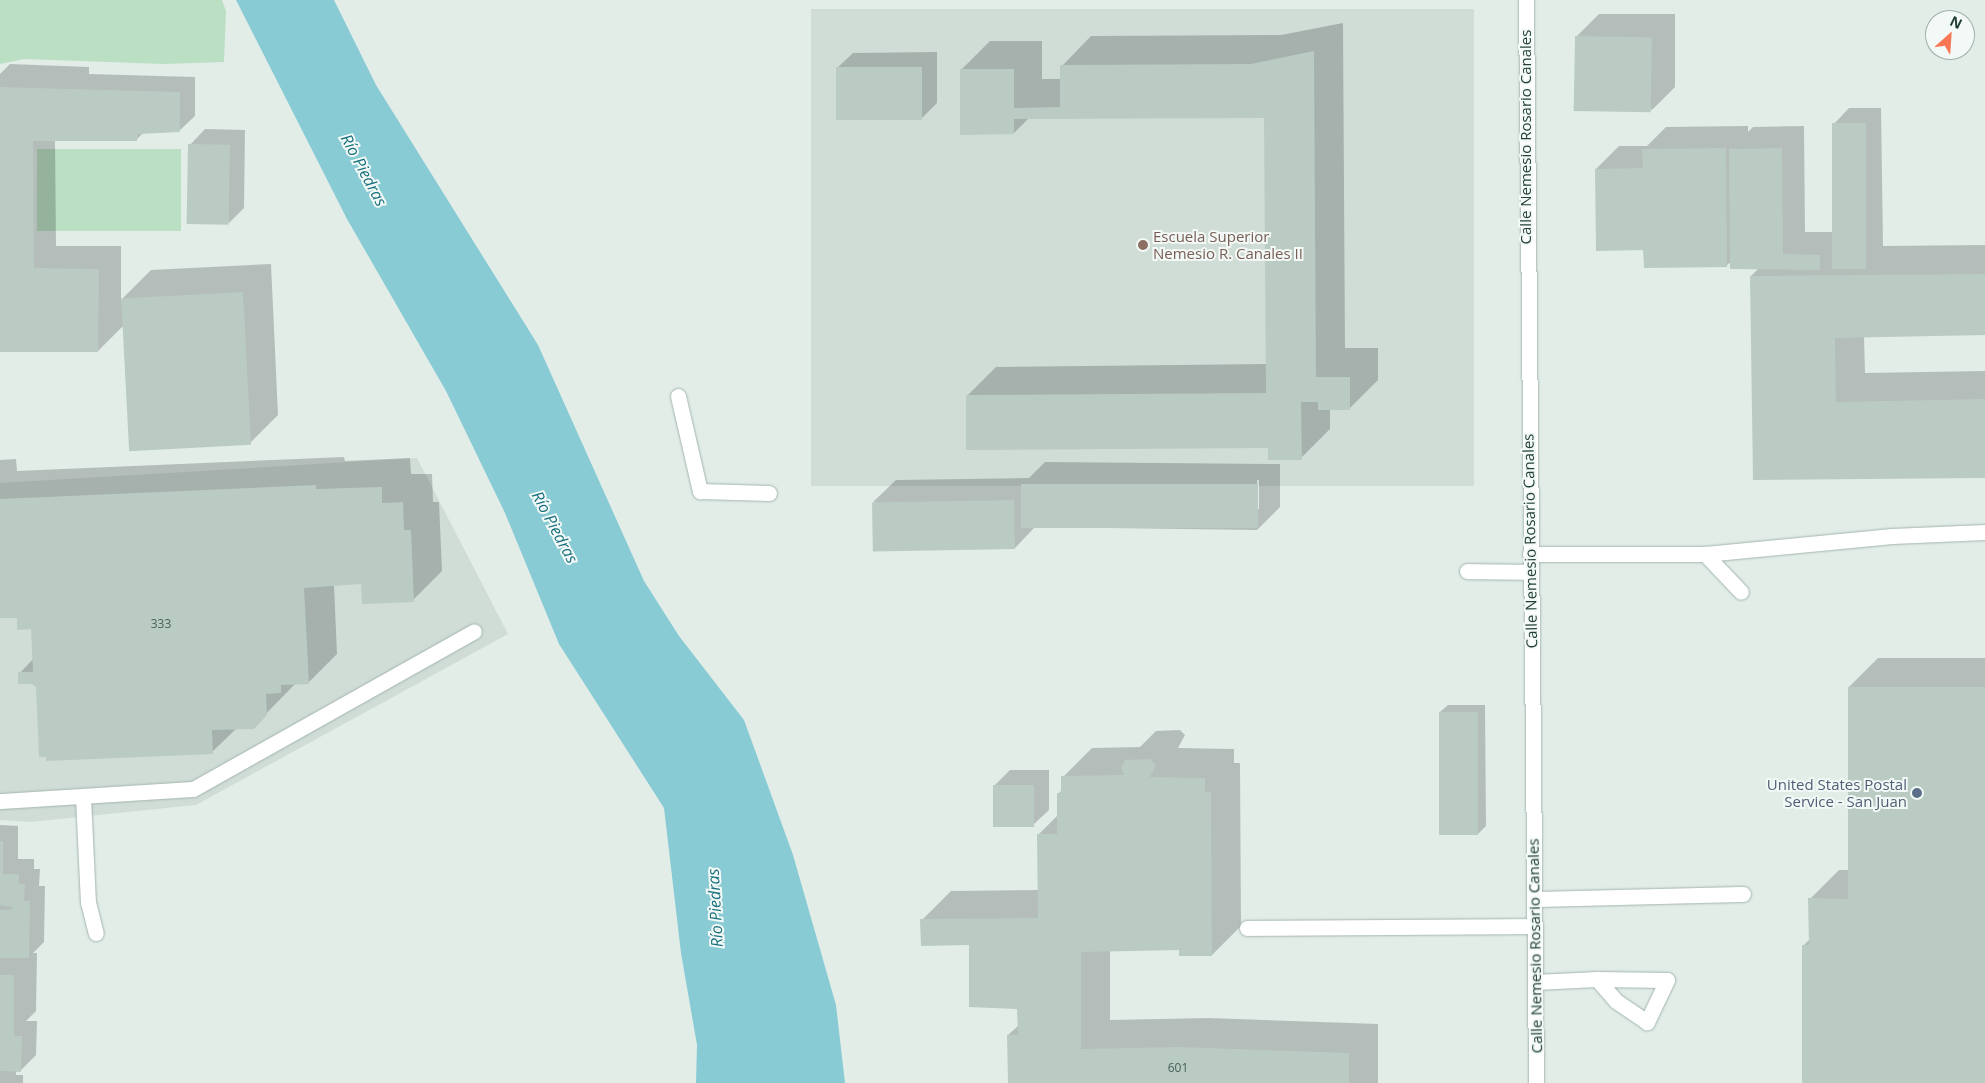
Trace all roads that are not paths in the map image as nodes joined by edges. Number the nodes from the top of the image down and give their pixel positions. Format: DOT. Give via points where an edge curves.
graph roads {
  1 [pos="1526,0"];
  2 [pos="678,396"];
  3 [pos="769,493"];
  4 [pos="1985,532"];
  5 [pos="1530,554"];
  6 [pos="1705,554"];
  7 [pos="1467,570"];
  8 [pos="1531,572"];
  9 [pos="1741,592"];
  10 [pos="474,631"];
  11 [pos="83,797"];
  12 [pos="0,800"];
  13 [pos="1743,894"];
  14 [pos="1534,899"];
  15 [pos="1534,926"];
  16 [pos="1247,928"];
  17 [pos="96,933"];
  18 [pos="1596,979"];
  19 [pos="1535,982"];
  20 [pos="1536,1083"];
  1 -- 5 [label="street, Calle Nemesio Rosario Canales"];
  2 -- 3 [label="street" via="700,491"];
  4 -- 6 [label="street" via="1892,536"];
  5 -- 6 [label="street"];
  5 -- 8 [label="street, Calle Nemesio Rosario Canales"];
  6 -- 9 [label="street"];
  7 -- 8 [label="street"];
  8 -- 14 [label="street, Calle Nemesio Rosario Canales"];
  10 -- 11 [label="street" via="193,789"];
  11 -- 12 [label="street"];
  11 -- 17 [label="street" via="88,902"];
  13 -- 14 [label="street"];
  14 -- 15 [label="street, Calle Nemesio Rosario Canales"];
  15 -- 16 [label="street"];
  15 -- 19 [label="street, Calle Nemesio Rosario Canales"];
  18 -- 18 [label="street" via="1616,1001 1647,1022 1666,980"];
  18 -- 19 [label="street"];
  19 -- 20 [label="street, Calle Nemesio Rosario Canales"];
}
